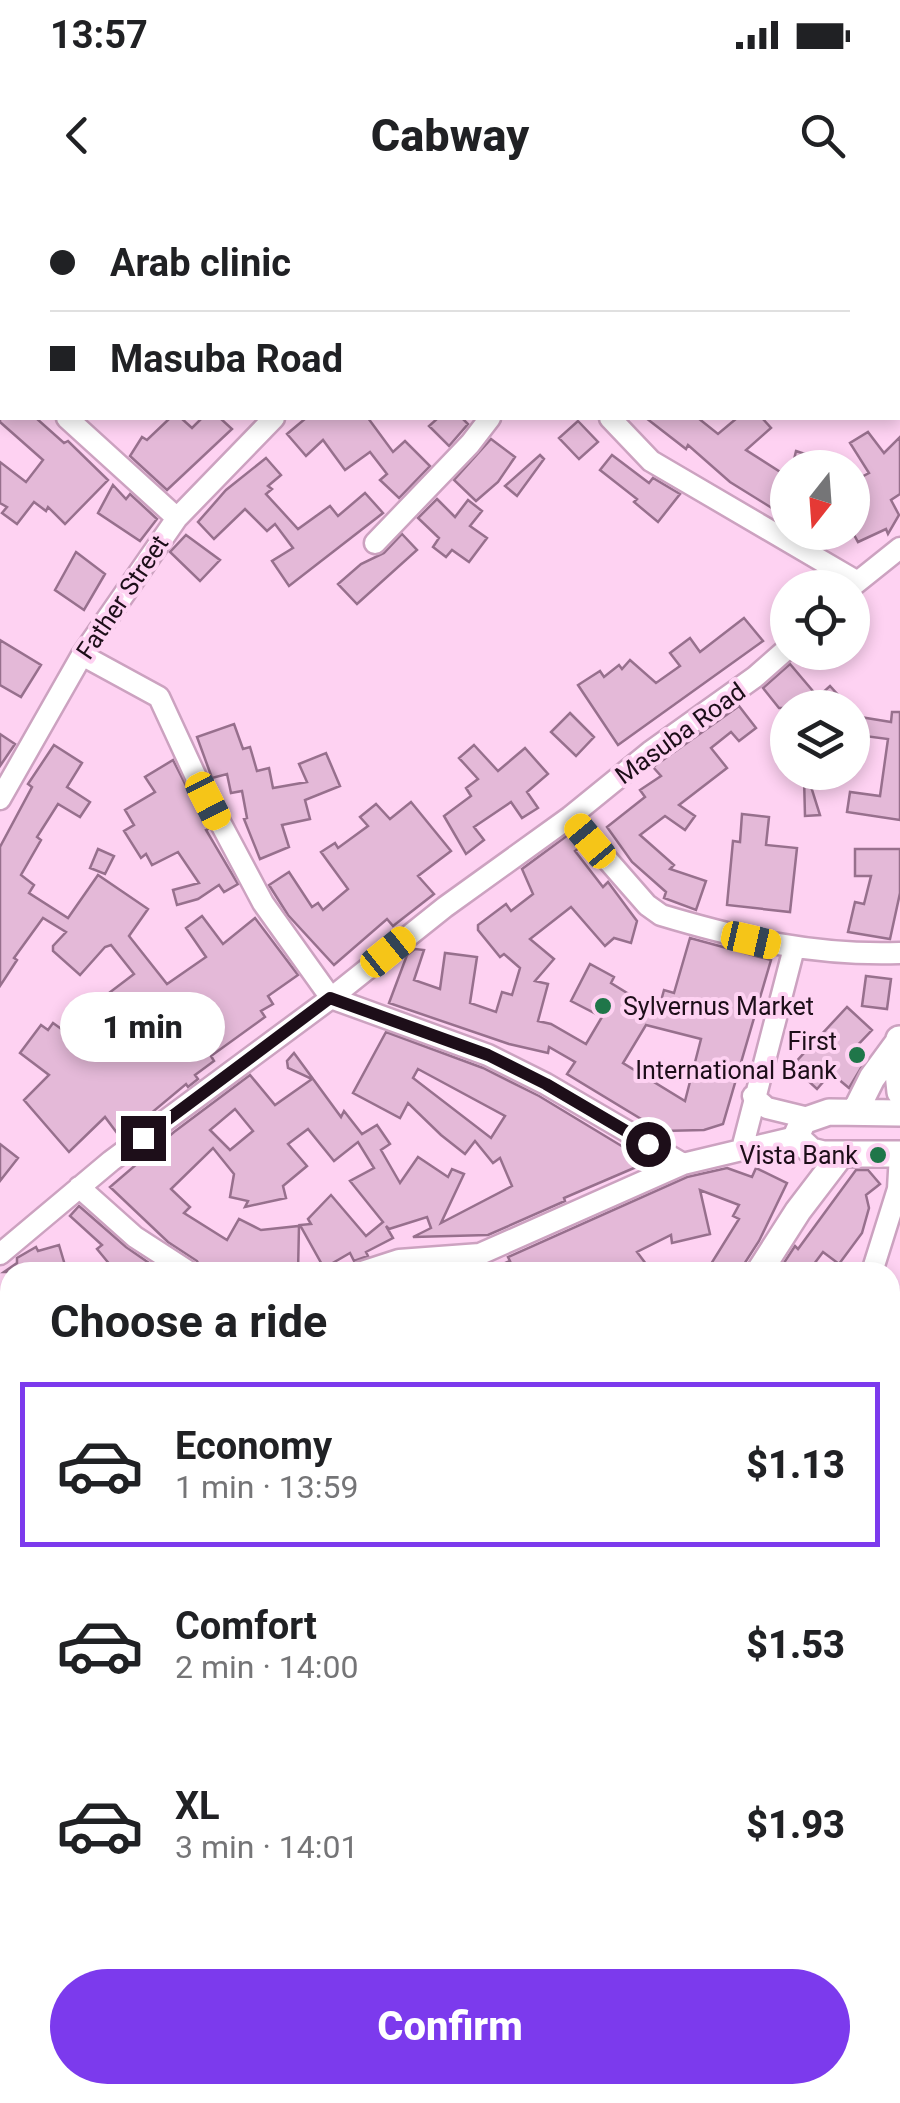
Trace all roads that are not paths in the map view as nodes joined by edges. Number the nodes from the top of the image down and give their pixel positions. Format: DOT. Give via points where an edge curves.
graph roads {
  1 [pos="69,420"];
  2 [pos="272,420"];
  3 [pos="488,420"];
  4 [pos="612,420"];
  5 [pos="176,518"];
  6 [pos="374,543"];
  7 [pos="900,548"];
  8 [pos="830,570"];
  9 [pos="870,571"];
  10 [pos="82,655"];
  11 [pos="770,664"];
  12 [pos="0,799"];
  13 [pos="570,817"];
  14 [pos="794,948"];
  15 [pos="900,954"];
  16 [pos="330,998"];
  17 [pos="899,1039"];
  18 [pos="900,1092"];
  19 [pos="753,1096"];
  20 [pos="856,1110"];
  21 [pos="900,1112"];
  22 [pos="803,1134"];
  23 [pos="742,1149"];
  24 [pos="900,1154"];
  25 [pos="840,1156"];
  26 [pos="683,1164"];
  27 [pos="79,1188"];
  28 [pos="899,1188"];
  29 [pos="798,1211"];
  30 [pos="0,1254"];
  31 [pos="174,1262"];
  32 [pos="393,1262"];
  33 [pos="765,1262"];
  34 [pos="875,1262"];
  1 -- 5 [label="street"];
  2 -- 5 [label="street, Father Street"];
  3 -- 6 [label="street"];
  4 -- 8 [label="street" via="651,461"];
  5 -- 10 [label="street, Father Street"];
  7 -- 9 [label="street"];
  10 -- 12 [label="street, Father Street"];
  10 -- 16 [label="street" via="159,697 263,904"];
  11 -- 13 [label="street, Masuba Road"];
  13 -- 14 [label="street" via="654,911"];
  13 -- 16 [label="street, Masuba Road"];
  14 -- 15 [label="street"];
  14 -- 19 [label="street"];
  16 -- 26 [label="street" via="488,1055"];
  16 -- 27 [label="street, Masuba Road"];
  17 -- 18 [label="main road"];
  17 -- 20 [label="main road"];
  19 -- 22 [label="street"];
  19 -- 23 [label="street"];
  20 -- 21 [label="main road"];
  20 -- 22 [label="main road"];
  22 -- 23 [label="street"];
  22 -- 25 [label="main road"];
  22 -- 29 [label="main road"];
  23 -- 26 [label="street"];
  24 -- 25 [label="main road"];
  24 -- 28 [label="street"];
  25 -- 29 [label="main road"];
  26 -- 32 [label="street" via="480,1254"];
  27 -- 30 [label="street, Masuba Road"];
  27 -- 31 [label="street"];
  28 -- 34 [label="street"];
  29 -- 33 [label="main road"];
}
